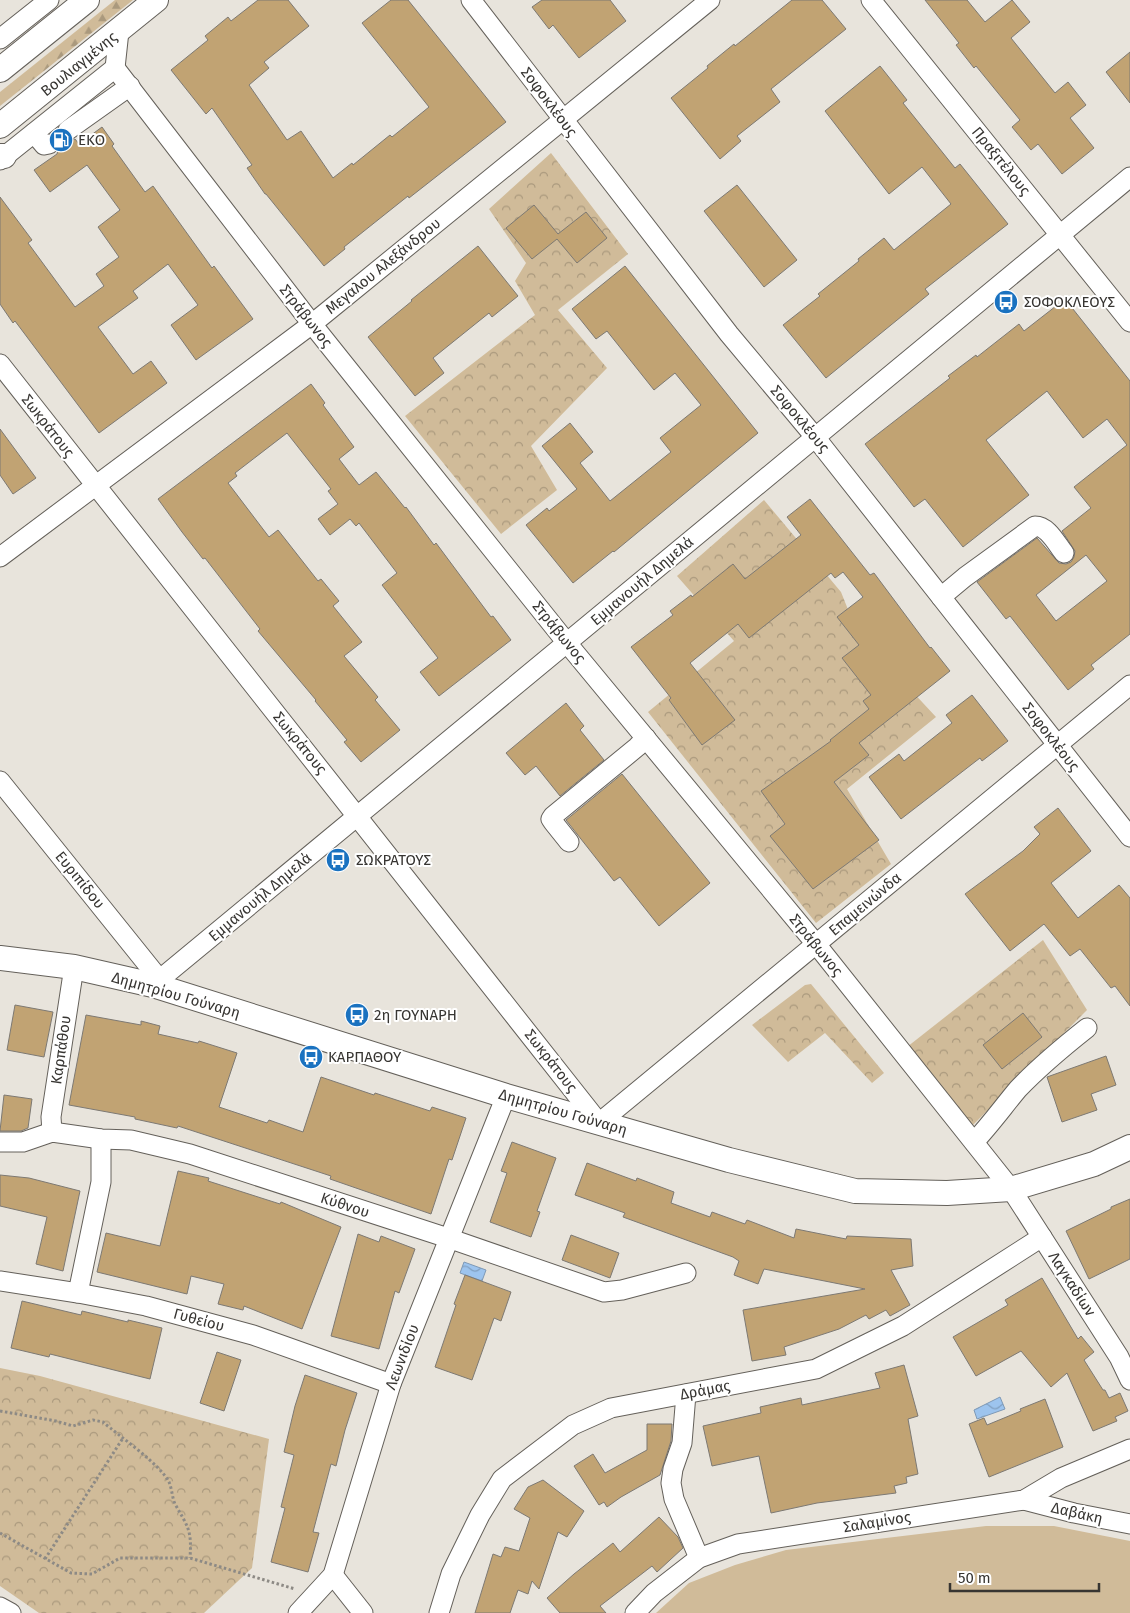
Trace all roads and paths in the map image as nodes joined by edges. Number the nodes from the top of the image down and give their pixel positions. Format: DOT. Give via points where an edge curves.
graph roads {
  1 [pos="48,0"];
  2 [pos="87,0"];
  3 [pos="156,0"];
  4 [pos="472,0"];
  5 [pos="710,0"];
  6 [pos="871,0"];
  7 [pos="120,31"];
  8 [pos="0,39"];
  9 [pos="115,68"];
  10 [pos="0,70"];
  11 [pos="130,86"];
  12 [pos="73,102"];
  13 [pos="84,119"];
  14 [pos="562,120"];
  15 [pos="0,126"];
  16 [pos="68,130"];
  17 [pos="1,157"];
  18 [pos="1130,177"];
  19 [pos="1060,235"];
  20 [pos="1130,322"];
  21 [pos="312,324"];
  22 [pos="0,364"];
  23 [pos="815,437"];
  24 [pos="95,486"];
  25 [pos="1064,553"];
  26 [pos="0,557"];
  27 [pos="941,598"];
  28 [pos="567,643"];
  29 [pos="1130,685"];
  30 [pos="646,738"];
  31 [pos="1057,745"];
  32 [pos="0,781"];
  33 [pos="358,816"];
  34 [pos="1130,837"];
  35 [pos="569,842"];
  36 [pos="816,944"];
  37 [pos="0,958"];
  38 [pos="74,967"];
  39 [pos="156,983"];
  40 [pos="1087,1028"];
  41 [pos="506,1096"];
  42 [pos="599,1123"];
  43 [pos="52,1132"];
  44 [pos="101,1139"];
  45 [pos="0,1142"];
  46 [pos="974,1142"];
  47 [pos="1130,1147"];
  48 [pos="1011,1189"];
  49 [pos="1042,1237"];
  50 [pos="448,1238"];
  51 [pos="686,1273"];
  52 [pos="0,1281"];
  53 [pos="78,1293"];
  54 [pos="1125,1354"];
  55 [pos="1130,1380"];
  56 [pos="391,1384"];
  57 [pos="686,1394"];
  58 [pos="0,1411"];
  59 [pos="123,1438"];
  60 [pos="1130,1448"];
  61 [pos="1024,1500"];
  62 [pos="1130,1524"];
  63 [pos="0,1533"];
  64 [pos="190,1558"];
  65 [pos="699,1558"];
  66 [pos="45,1559"];
  67 [pos="333,1576"];
  68 [pos="314,1595"];
  69 [pos="0,1607"];
  70 [pos="11,1613"];
  71 [pos="298,1613"];
  72 [pos="363,1613"];
  73 [pos="439,1613"];
  74 [pos="634,1613"];
  1 -- 8 [label="street"];
  2 -- 10 [label="main road"];
  3 -- 7 [label="main road, Βουλιαγμένης"];
  4 -- 14 [label="street, Σοφοκλέους"];
  5 -- 14 [label="street, Μεγαλου Αλεξάνδρου"];
  6 -- 19 [label="street, Πραξιτέλους"];
  7 -- 9 [label="street"];
  7 -- 15 [label="main road, Βουλιαγμένης"];
  9 -- 11 [label="street, Στράβωνος"];
  9 -- 12 [label="street"];
  11 -- 13 [label="street"];
  11 -- 21 [label="street, Στράβωνος"];
  12 -- 13 [label="street"];
  12 -- 17 [label="street" via="41,138"];
  13 -- 16 [label="street"];
  14 -- 21 [label="street, Μεγαλου Αλεξάνδρου"];
  14 -- 23 [label="street, Σοφοκλέους" via="729,334"];
  18 -- 19 [label="street, Εμμανουήλ Δημελά"];
  19 -- 20 [label="street, Πραξιτέλους"];
  19 -- 23 [label="street, Εμμανουήλ Δημελά"];
  21 -- 24 [label="street, Μεγαλου Αλεξάνδρου"];
  21 -- 28 [label="street, Στράβωνος"];
  22 -- 24 [label="street, Σωκράτους"];
  23 -- 27 [label="street, Σοφοκλέους"];
  23 -- 28 [label="street, Εμμανουήλ Δημελά"];
  24 -- 26 [label="street, Μεγαλου Αλεξάνδρου"];
  24 -- 33 [label="street, Σωκράτους"];
  25 -- 27 [label="street" via="1046,529 1035,526 964,577"];
  27 -- 31 [label="street, Σοφοκλέους"];
  28 -- 30 [label="street, Στράβωνος"];
  28 -- 33 [label="street, Εμμανουήλ Δημελά"];
  29 -- 31 [label="street, Επαμεινώνδα"];
  30 -- 35 [label="street" via="553,816 551,820"];
  30 -- 36 [label="street, Στράβωνος"];
  31 -- 34 [label="street, Σοφοκλέους"];
  31 -- 36 [label="street, Επαμεινώνδα"];
  32 -- 39 [label="street, Ευριπίδου"];
  33 -- 39 [label="street, Εμμανουήλ Δημελά"];
  33 -- 42 [label="street, Σωκράτους"];
  36 -- 42 [label="street, Επαμεινώνδα"];
  36 -- 46 [label="street, Στράβωνος"];
  37 -- 38 [label="main road, Δημητρίου Γούναρη"];
  38 -- 39 [label="main road, Δημητρίου Γούναρη"];
  38 -- 43 [label="street, Καρπάθου" via="51,1116"];
  39 -- 41 [label="main road, Δημητρίου Γούναρη"];
  40 -- 46 [label="street" via="1018,1090"];
  41 -- 42 [label="main road, Δημητρίου Γούναρη"];
  41 -- 50 [label="street, Λεωνιδίου"];
  42 -- 48 [label="main road, Δημητρίου Γούναρη" via="855,1191 947,1193"];
  43 -- 44 [label="street, Κύθνου"];
  43 -- 45 [label="street, Κύθνου" via="23,1142"];
  44 -- 50 [label="street, Κύθνου" via="131,1140 190,1154"];
  44 -- 53 [label="street" via="101,1182"];
  46 -- 48 [label="street, Στράβωνος"];
  47 -- 48 [label="main road, Δημητρίου Γούναρη" via="1094,1164"];
  48 -- 49 [label="street, Λαγκαδίων"];
  49 -- 54 [label="street, Λαγκαδίων"];
  49 -- 57 [label="street, Δράμας" via="903,1326 816,1369"];
  50 -- 51 [label="street, Κύθνου" via="604,1292"];
  50 -- 56 [label="street, Λεωνιδίου"];
  52 -- 53 [label="street, Γυθείου"];
  53 -- 56 [label="street, Γυθείου" via="146,1306 253,1335"];
  54 -- 55 [label="street, Λαγκαδίων"];
  56 -- 67 [label="street, Λεωνιδίου"];
  57 -- 65 [label="street" via="682,1443 671,1483 674,1499"];
  57 -- 73 [label="street, Δράμας" via="611,1408 573,1425 502,1479 480,1514 451,1574"];
  58 -- 59 [label="path" via="73,1426 94,1420 103,1422"];
  59 -- 64 [label="path" via="152,1461 168,1481 174,1502 187,1524 191,1540"];
  59 -- 66 [label="path"];
  60 -- 61 [label="street, Σαλαμίνος" via="1061,1478"];
  61 -- 62 [label="street, Δαβάκη"];
  61 -- 65 [label="street, Σαλαμίνος" via="738,1544"];
  63 -- 66 [label="path"];
  64 -- 66 [label="path" via="120,1558 92,1574 71,1573"];
  64 -- 68 [label="path"];
  65 -- 74 [label="street, Σαλαμίνος"];
  67 -- 68 [label="street, Λεωνιδίου"];
  67 -- 72 [label="street"];
  68 -- 71 [label="street, Λεωνιδίου"];
  69 -- 70 [label="street"];
}
